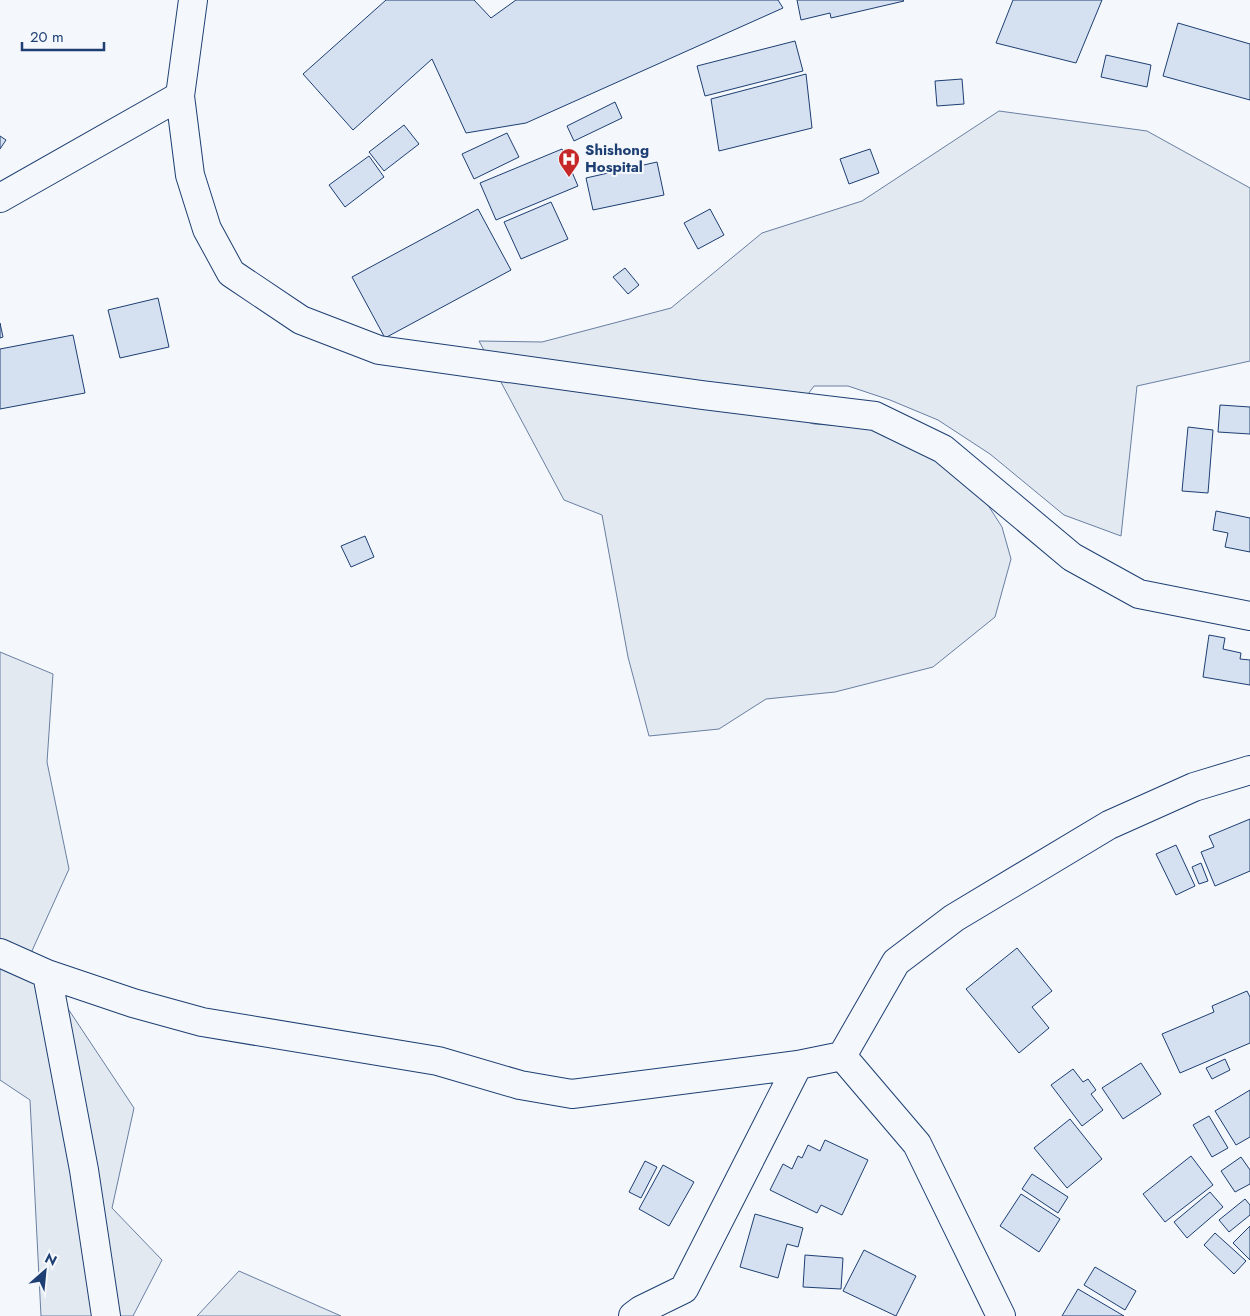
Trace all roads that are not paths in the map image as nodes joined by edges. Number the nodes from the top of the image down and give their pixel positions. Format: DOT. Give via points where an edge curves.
graph roads {
  1 [pos="193,0"];
  2 [pos="180,96"];
  3 [pos="0,198"];
  4 [pos="1250,616"];
  5 [pos="1250,770"];
  6 [pos="0,953"];
  7 [pos="47,974"];
  8 [pos="842,1056"];
  9 [pos="798,1064"];
  10 [pos="106,1316"];
  11 [pos="633,1316"];
  12 [pos="1001,1316"];
  1 -- 2 [label="street"];
  2 -- 3 [label="street"];
  2 -- 4 [label="street" via="190,175 207,229 231,273 301,320 379,350 875,416 943,449 1072,557 1140,594"];
  5 -- 8 [label="street" via="1194,787 1108,825 954,918 896,962"];
  6 -- 7 [label="street"];
  7 -- 9 [label="street" via="202,1022 438,1062 520,1085 572,1094"];
  7 -- 10 [label="street" via="84,1170"];
  8 -- 9 [label="street"];
  8 -- 12 [label="street" via="917,1144"];
  9 -- 11 [label="street" via="684,1288"];
}
